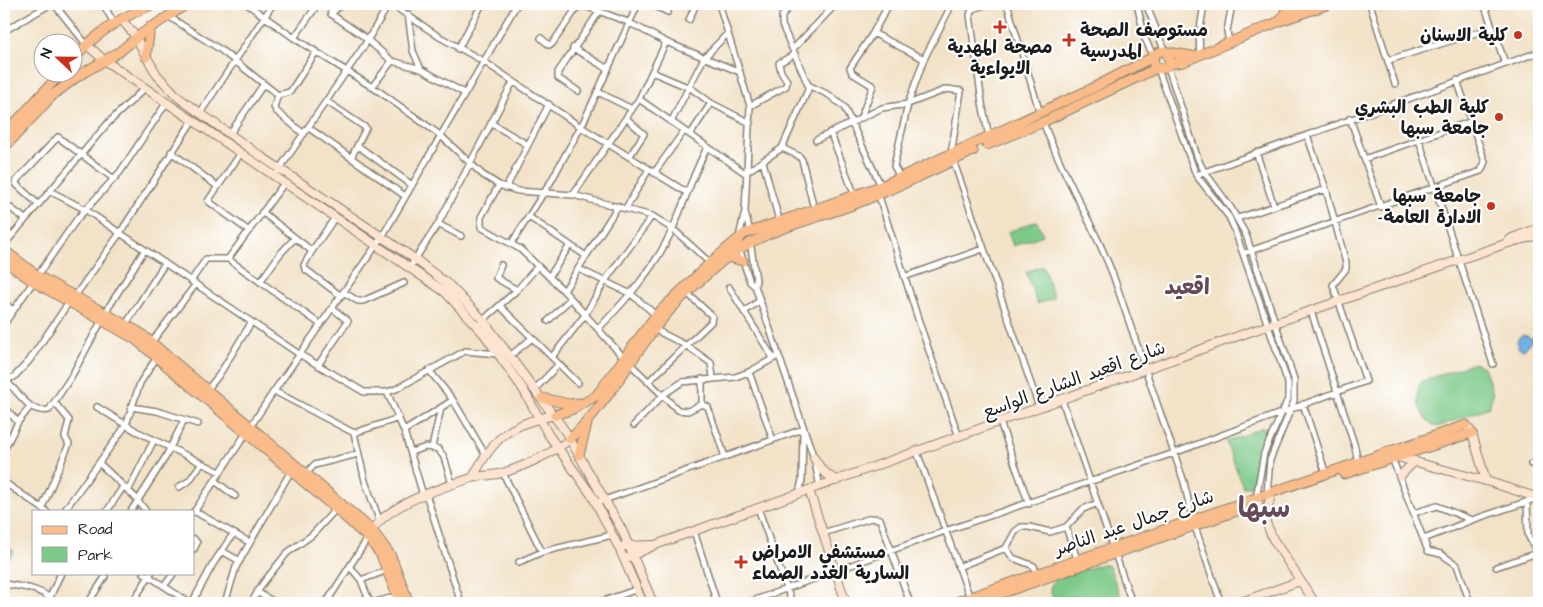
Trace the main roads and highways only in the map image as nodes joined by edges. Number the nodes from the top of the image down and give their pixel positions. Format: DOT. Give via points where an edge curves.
graph roads {
  1 [pos="154,4"];
  2 [pos="187,4"];
  3 [pos="1302,4"];
  4 [pos="1329,4"];
  5 [pos="140,6"];
  6 [pos="1287,11"];
  7 [pos="150,27"];
  8 [pos="82,49"];
  9 [pos="1166,53"];
  10 [pos="1198,55"];
  11 [pos="1153,56"];
  12 [pos="146,57"];
  13 [pos="1163,67"];
  14 [pos="82,70"];
  15 [pos="53,82"];
  16 [pos="66,82"];
  17 [pos="1041,118"];
  18 [pos="4,135"];
  19 [pos="4,148"];
  20 [pos="952,157"];
  21 [pos="879,189"];
  22 [pos="4,250"];
  23 [pos="728,257"];
  24 [pos="4,261"];
  25 [pos="743,261"];
  26 [pos="36,279"];
  27 [pos="104,316"];
  28 [pos="626,361"];
  29 [pos="542,398"];
  30 [pos="588,402"];
  31 [pos="555,415"];
  32 [pos="589,420"];
  33 [pos="1466,426"];
  34 [pos="248,430"];
  35 [pos="1472,433"];
  36 [pos="570,439"];
  37 [pos="579,455"];
  38 [pos="1394,455"];
  39 [pos="1361,465"];
  40 [pos="1268,497"];
  41 [pos="370,534"];
  42 [pos="1113,551"];
  43 [pos="399,600"];
  44 [pos="972,601"];
  45 [pos="409,603"];
  46 [pos="953,603"];
  1 -- 5 [label="main road"];
  2 -- 7 [label="main road"];
  3 -- 6 [label="main road"];
  4 -- 6 [label="main road"];
  5 -- 8 [label="main road"];
  6 -- 10 [label="main road" via="1280,21"];
  7 -- 12 [label="main road"];
  7 -- 14 [label="main road" via="104,60"];
  9 -- 10 [label="main road"];
  9 -- 11 [label="main road" via="1159,52"];
  9 -- 13 [label="main road"];
  10 -- 13 [label="main road"];
  11 -- 13 [label="main road" via="1152,63"];
  11 -- 17 [label="main road"];
  13 -- 17 [label="main road"];
  15 -- 18 [label="main road"];
  16 -- 19 [label="main road"];
  17 -- 20 [label="main road"];
  17 -- 20 [label="main road" via="989,137"];
  20 -- 21 [label="main road"];
  20 -- 21 [label="main road" via="900,177"];
  21 -- 23 [label="main road" via="750,241"];
  21 -- 28 [label="main road" via="779,220 739,238 656,315"];
  22 -- 26 [label="main road"];
  23 -- 25 [label="main road"];
  23 -- 28 [label="main road" via="688,294"];
  24 -- 26 [label="main road"];
  26 -- 27 [label="main road"];
  27 -- 34 [label="main road"];
  27 -- 34 [label="main road" via="126,324 151,343"];
  28 -- 30 [label="main road"];
  28 -- 32 [label="main road"];
  29 -- 30 [label="main road" via="569,404"];
  30 -- 31 [label="main road"];
  32 -- 36 [label="main road"];
  32 -- 37 [label="main road"];
  33 -- 38 [label="main road, شارع جمال عبد الناصر"];
  34 -- 41 [label="main road" via="336,509"];
  34 -- 41 [label="main road" via="306,474"];
  35 -- 38 [label="main road, شارع جمال عبد الناصر"];
  38 -- 39 [label="main road, شارع جمال عبد الناصر"];
  39 -- 40 [label="main road, شارع جمال عبد الناصر"];
  39 -- 40 [label="main road, شارع جمال عبد الناصر" via="1326,474"];
  40 -- 42 [label="main road, شارع جمال عبد الناصر"];
  41 -- 43 [label="main road"];
  41 -- 45 [label="main road" via="391,556"];
  42 -- 44 [label="main road, شارع جمال عبد الناصر"];
  42 -- 44 [label="main road, شارع جمال عبد الناصر" via="1077,559"];
  44 -- 46 [label="main road, شارع جمال عبد الناصر"];
}
